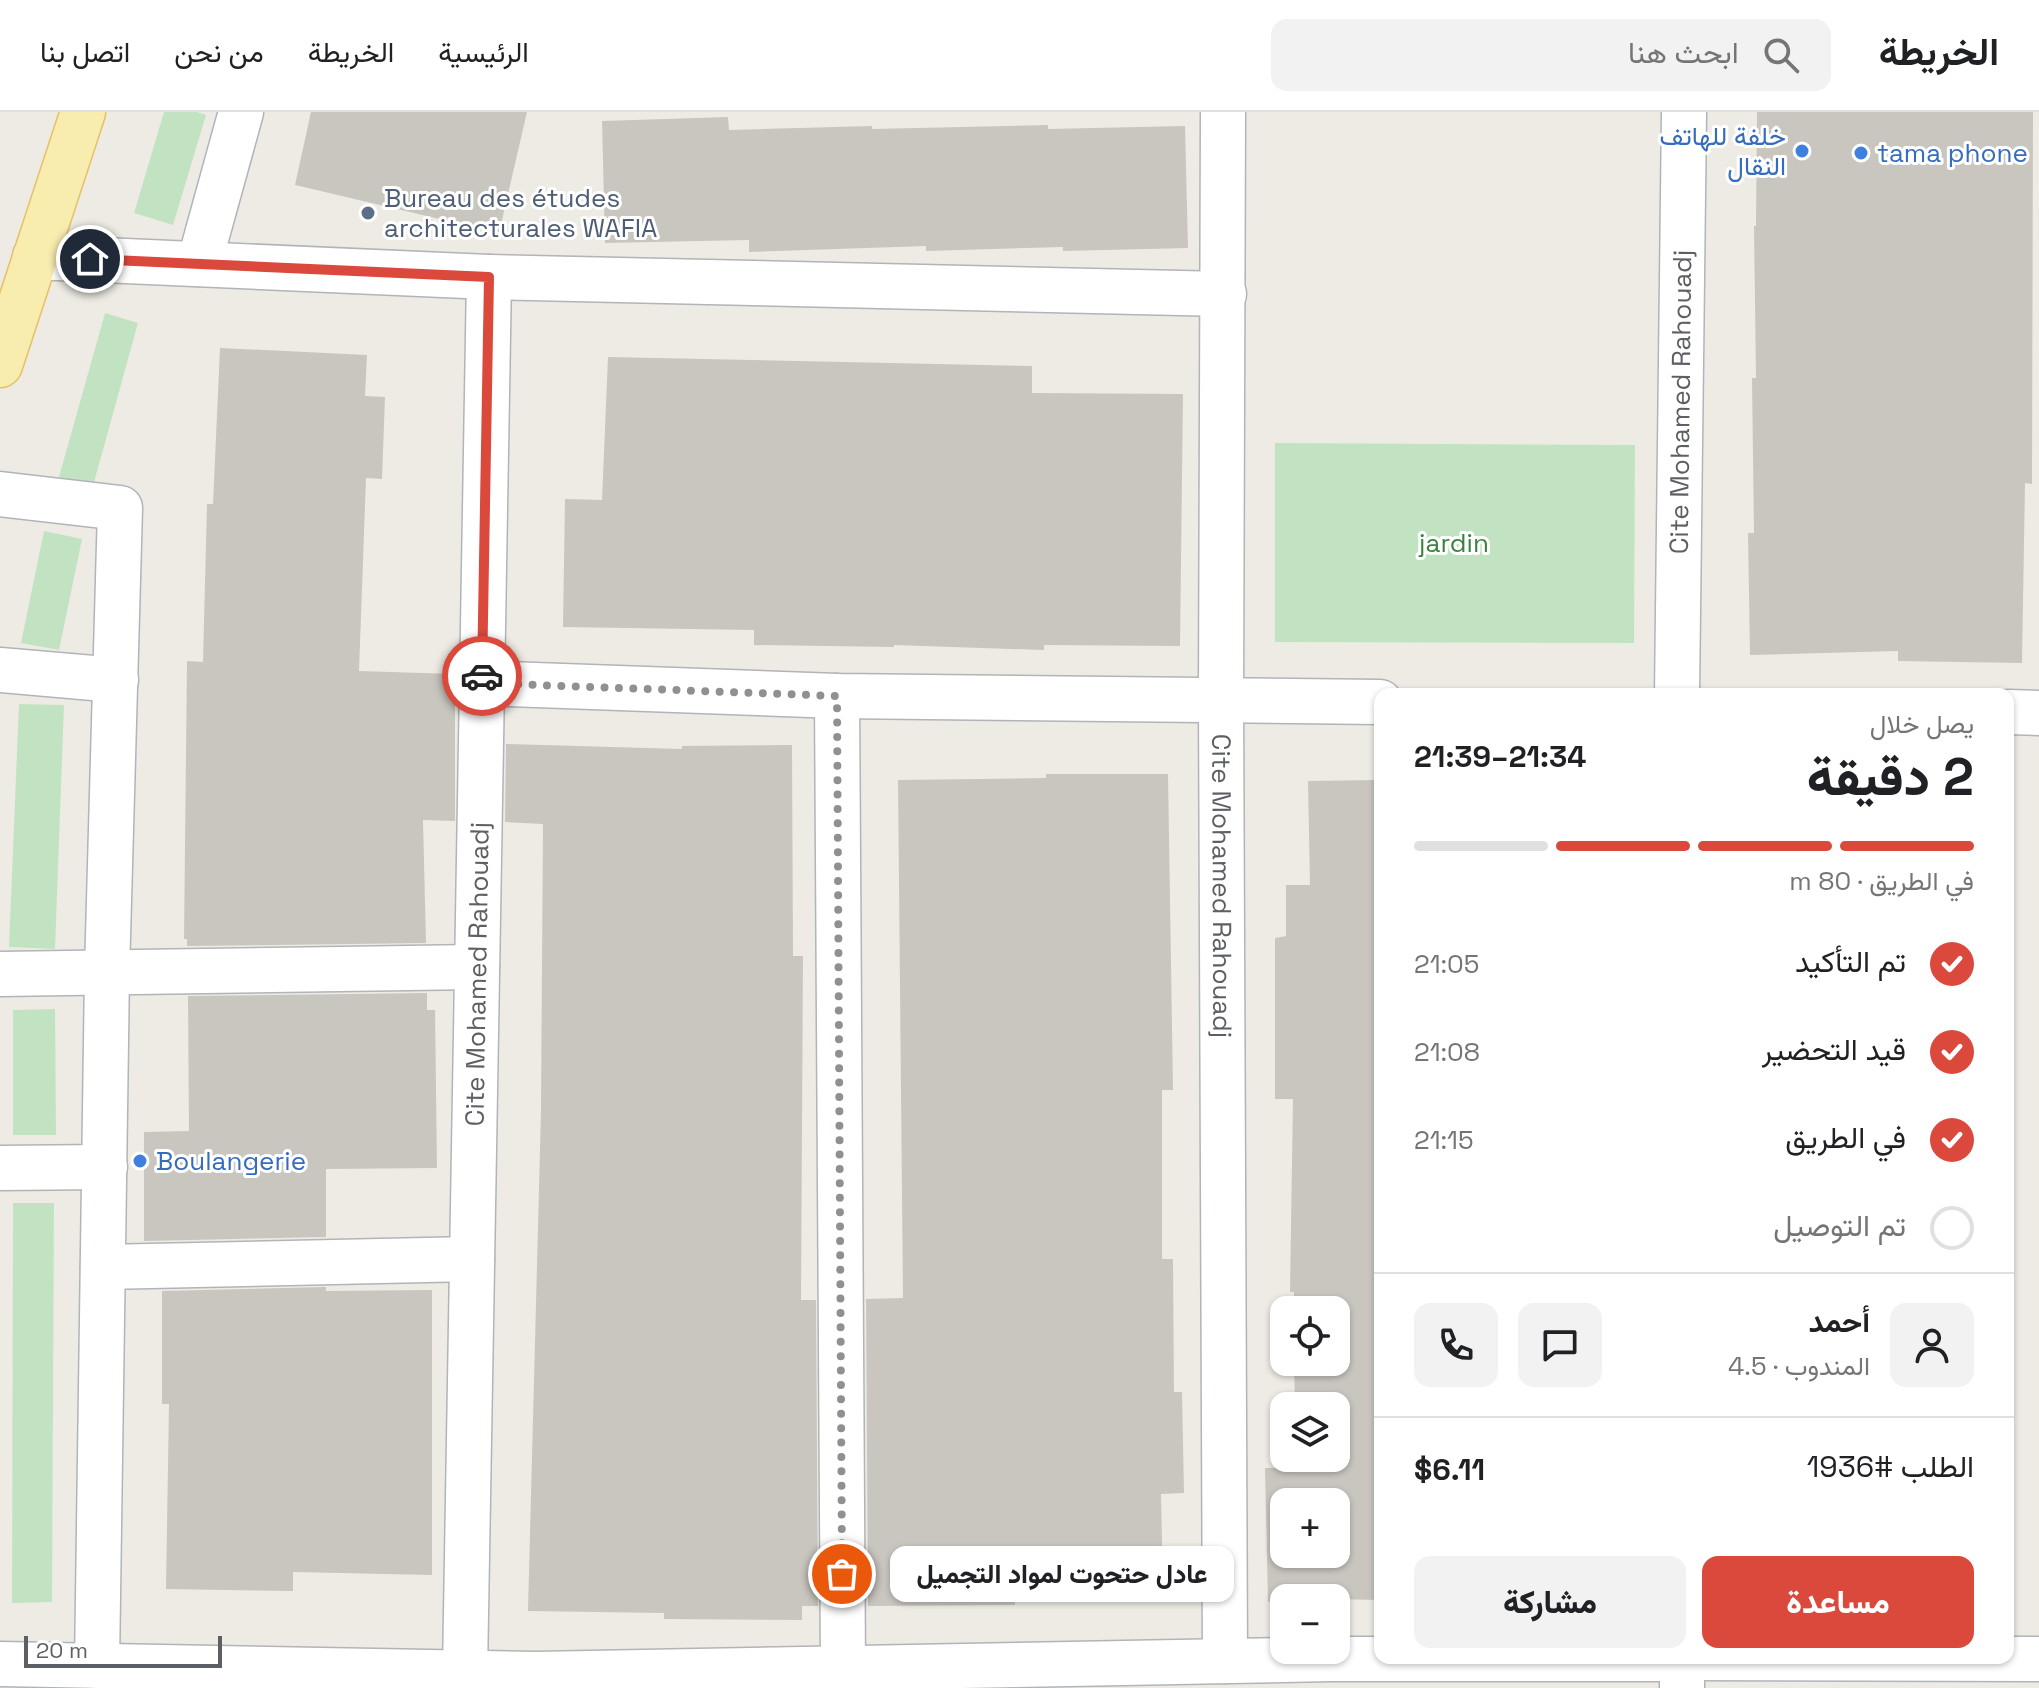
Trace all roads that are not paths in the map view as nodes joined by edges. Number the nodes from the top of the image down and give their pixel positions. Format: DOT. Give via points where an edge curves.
graph roads {
  1 [pos="83,112"];
  2 [pos="241,112"];
  3 [pos="1223,112"];
  4 [pos="1684,112"];
  5 [pos="35,257"];
  6 [pos="199,264"];
  7 [pos="489,277"];
  8 [pos="1224,294"];
  9 [pos="0,365"];
  10 [pos="0,494"];
  11 [pos="0,670"];
  12 [pos="116,680"];
  13 [pos="482,683"];
  14 [pos="1677,688"];
  15 [pos="837,696"];
  16 [pos="1221,698"];
  17 [pos="1374,702"];
  18 [pos="2014,712"];
  19 [pos="2039,713"];
  20 [pos="477,967"];
  21 [pos="107,972"];
  22 [pos="0,974"];
  23 [pos="105,1167"];
  24 [pos="0,1168"];
  25 [pos="472,1259"];
  26 [pos="103,1267"];
  27 [pos="2014,1659"];
  28 [pos="2039,1659"];
  29 [pos="1374,1660"];
  30 [pos="1225,1661"];
  31 [pos="0,1664"];
  32 [pos="1682,1664"];
  33 [pos="97,1666"];
  34 [pos="843,1668"];
  35 [pos="465,1672"];
  36 [pos="1682,1688"];
  1 -- 5 [label="main road"];
  2 -- 6 [label="street"];
  3 -- 8 [label="street, Cite Mohamed Rahouadj"];
  4 -- 14 [label="street, Cite Mohamed Rahouadj"];
  5 -- 6 [label="street"];
  5 -- 9 [label="main road"];
  6 -- 7 [label="street"];
  7 -- 8 [label="street"];
  7 -- 13 [label="street, Cite Mohamed Rahouadj"];
  8 -- 16 [label="street, Cite Mohamed Rahouadj"];
  10 -- 12 [label="street" via="120,508"];
  11 -- 12 [label="street"];
  12 -- 21 [label="street"];
  13 -- 15 [label="street"];
  13 -- 20 [label="street, Cite Mohamed Rahouadj"];
  15 -- 16 [label="street"];
  15 -- 34 [label="street"];
  16 -- 17 [label="street"];
  16 -- 30 [label="street, Cite Mohamed Rahouadj"];
  18 -- 19 [label="street"];
  20 -- 21 [label="street"];
  20 -- 25 [label="street, Cite Mohamed Rahouadj"];
  21 -- 22 [label="street"];
  21 -- 23 [label="street"];
  23 -- 24 [label="street"];
  23 -- 26 [label="street"];
  25 -- 26 [label="street"];
  25 -- 35 [label="street, Cite Mohamed Rahouadj"];
  26 -- 33 [label="street"];
  27 -- 28 [label="street"];
  29 -- 30 [label="street"];
  30 -- 34 [label="street"];
  31 -- 33 [label="street"];
  32 -- 36 [label="street"];
  33 -- 35 [label="street"];
  34 -- 35 [label="street"];
}
